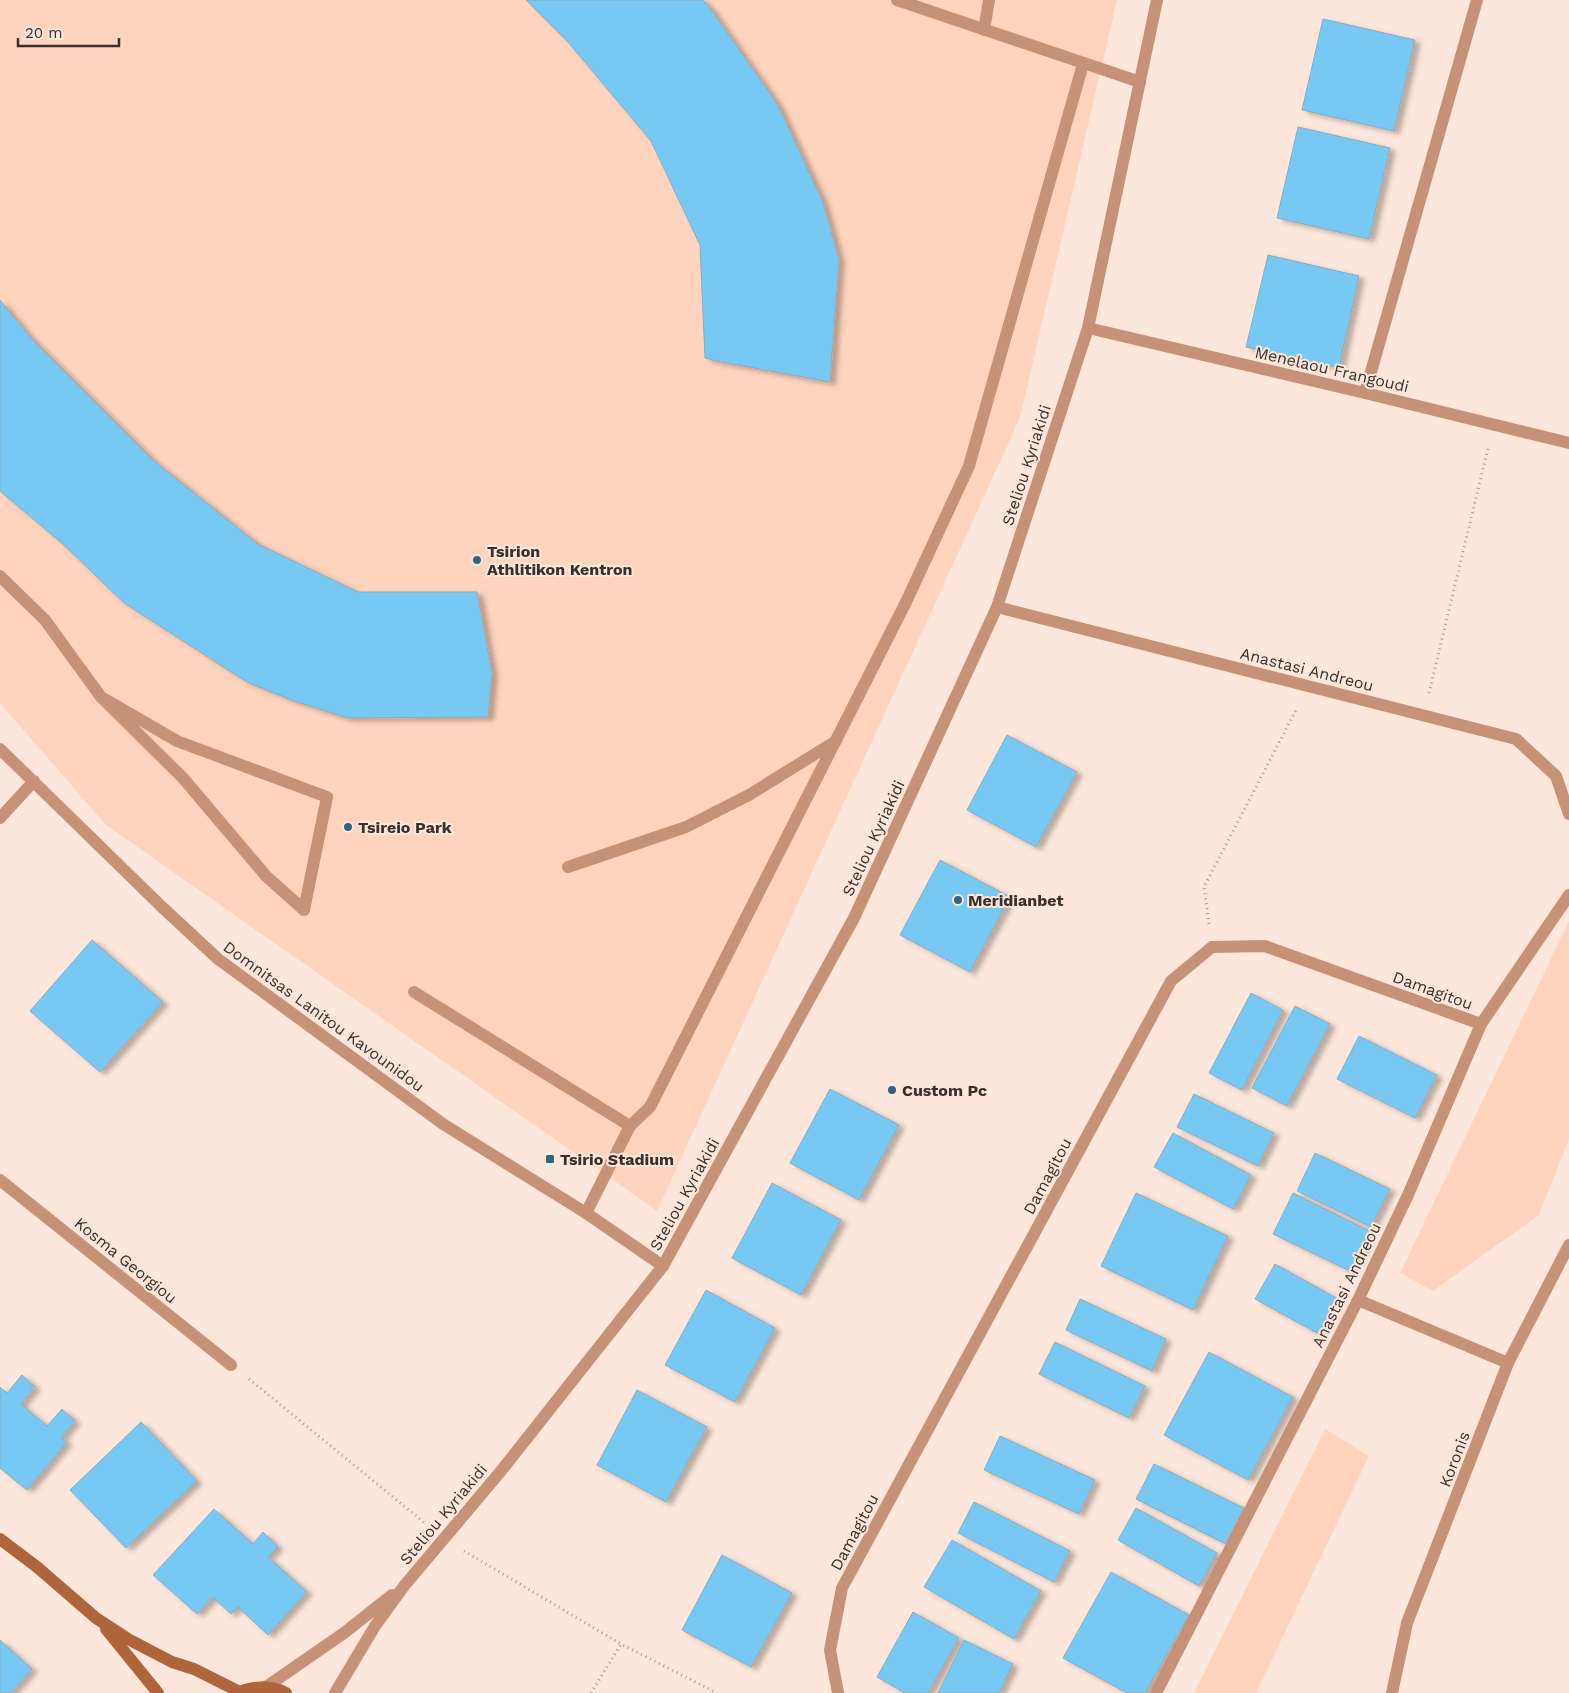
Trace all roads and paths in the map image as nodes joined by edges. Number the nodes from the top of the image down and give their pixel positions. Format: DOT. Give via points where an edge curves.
graph roads {
  1 [pos="897,0"];
  2 [pos="989,0"];
  3 [pos="1157,0"];
  4 [pos="1477,0"];
  5 [pos="984,30"];
  6 [pos="1083,64"];
  7 [pos="1140,82"];
  8 [pos="1088,328"];
  9 [pos="1365,393"];
  10 [pos="1494,425"];
  11 [pos="1569,443"];
  12 [pos="0,576"];
  13 [pos="997,607"];
  14 [pos="1308,686"];
  15 [pos="101,697"];
  16 [pos="1424,715"];
  17 [pos="836,741"];
  18 [pos="0,748"];
  19 [pos="34,780"];
  20 [pos="1569,814"];
  21 [pos="0,818"];
  22 [pos="568,867"];
  23 [pos="1569,895"];
  24 [pos="1212,946"];
  25 [pos="414,992"];
  26 [pos="1481,1024"];
  27 [pos="630,1126"];
  28 [pos="0,1180"];
  29 [pos="586,1213"];
  30 [pos="1569,1245"];
  31 [pos="663,1266"];
  32 [pos="1358,1300"];
  33 [pos="1508,1363"];
  34 [pos="231,1365"];
  35 [pos="443,1538"];
  36 [pos="0,1539"];
  37 [pos="404,1586"];
  38 [pos="96,1618"];
  39 [pos="620,1644"];
  40 [pos="266,1687"];
  41 [pos="238,1692"];
  42 [pos="158,1693"];
  43 [pos="286,1693"];
  44 [pos="336,1693"];
  45 [pos="591,1693"];
  46 [pos="717,1693"];
  47 [pos="838,1693"];
  48 [pos="1156,1693"];
  49 [pos="1392,1693"];
  1 -- 5 [label="street"];
  2 -- 5 [label="street"];
  3 -- 7 [label="street, Steliou Kyriakidi"];
  4 -- 9 [label="street"];
  5 -- 6 [label="street"];
  6 -- 7 [label="street"];
  6 -- 17 [label="street" via="969,466"];
  7 -- 8 [label="street, Steliou Kyriakidi"];
  8 -- 9 [label="street, Menelaou Frangoudi"];
  8 -- 13 [label="street, Steliou Kyriakidi"];
  9 -- 10 [label="street, Menelaou Frangoudi"];
  10 -- 11 [label="street, Menelaou Frangoudi"];
  10 -- 16 [label="path"];
  12 -- 15 [label="street" via="45,620"];
  13 -- 14 [label="street, Anastasi Andreou"];
  13 -- 31 [label="street, Steliou Kyriakidi" via="854,918"];
  14 -- 16 [label="street, Anastasi Andreou"];
  14 -- 24 [label="path" via="1204,887"];
  15 -- 15 [label="street" via="183,778 266,876 304,910 327,797 177,741"];
  16 -- 20 [label="street, Anastasi Andreou" via="1516,739 1556,776"];
  17 -- 22 [label="street" via="749,795 686,827"];
  17 -- 27 [label="street" via="650,1107"];
  18 -- 19 [label="street, Domnitsas Lanitou Kavounidou"];
  19 -- 21 [label="street"];
  19 -- 29 [label="street, Domnitsas Lanitou Kavounidou" via="218,959 443,1124"];
  23 -- 26 [label="street, Anastasi Andreou"];
  24 -- 26 [label="street, Damagitou" via="1265,946"];
  24 -- 47 [label="street, Damagitou" via="1171,981 842,1588 830,1650"];
  25 -- 27 [label="street"];
  26 -- 32 [label="street, Anastasi Andreou" via="1408,1195"];
  27 -- 29 [label="street"];
  28 -- 34 [label="street, Kosma Georgiou"];
  29 -- 31 [label="street, Domnitsas Lanitou Kavounidou"];
  30 -- 33 [label="street, Koronis"];
  31 -- 35 [label="street, Steliou Kyriakidi" via="501,1471"];
  32 -- 33 [label="street"];
  32 -- 48 [label="street, Anastasi Andreou"];
  33 -- 49 [label="street, Koronis" via="1407,1623"];
  34 -- 35 [label="path"];
  35 -- 37 [label="street, Steliou Kyriakidi"];
  35 -- 39 [label="path"];
  36 -- 38 [label="main road"];
  37 -- 40 [label="street, Steliou Kyriakidi"];
  37 -- 44 [label="street, Steliou Kyriakidi" via="375,1626"];
  38 -- 41 [label="main road" via="128,1639"];
  38 -- 42 [label="main road"];
  39 -- 45 [label="path"];
  39 -- 46 [label="path"];
  40 -- 41 [label="main road"];
  40 -- 43 [label="main road"];
}
